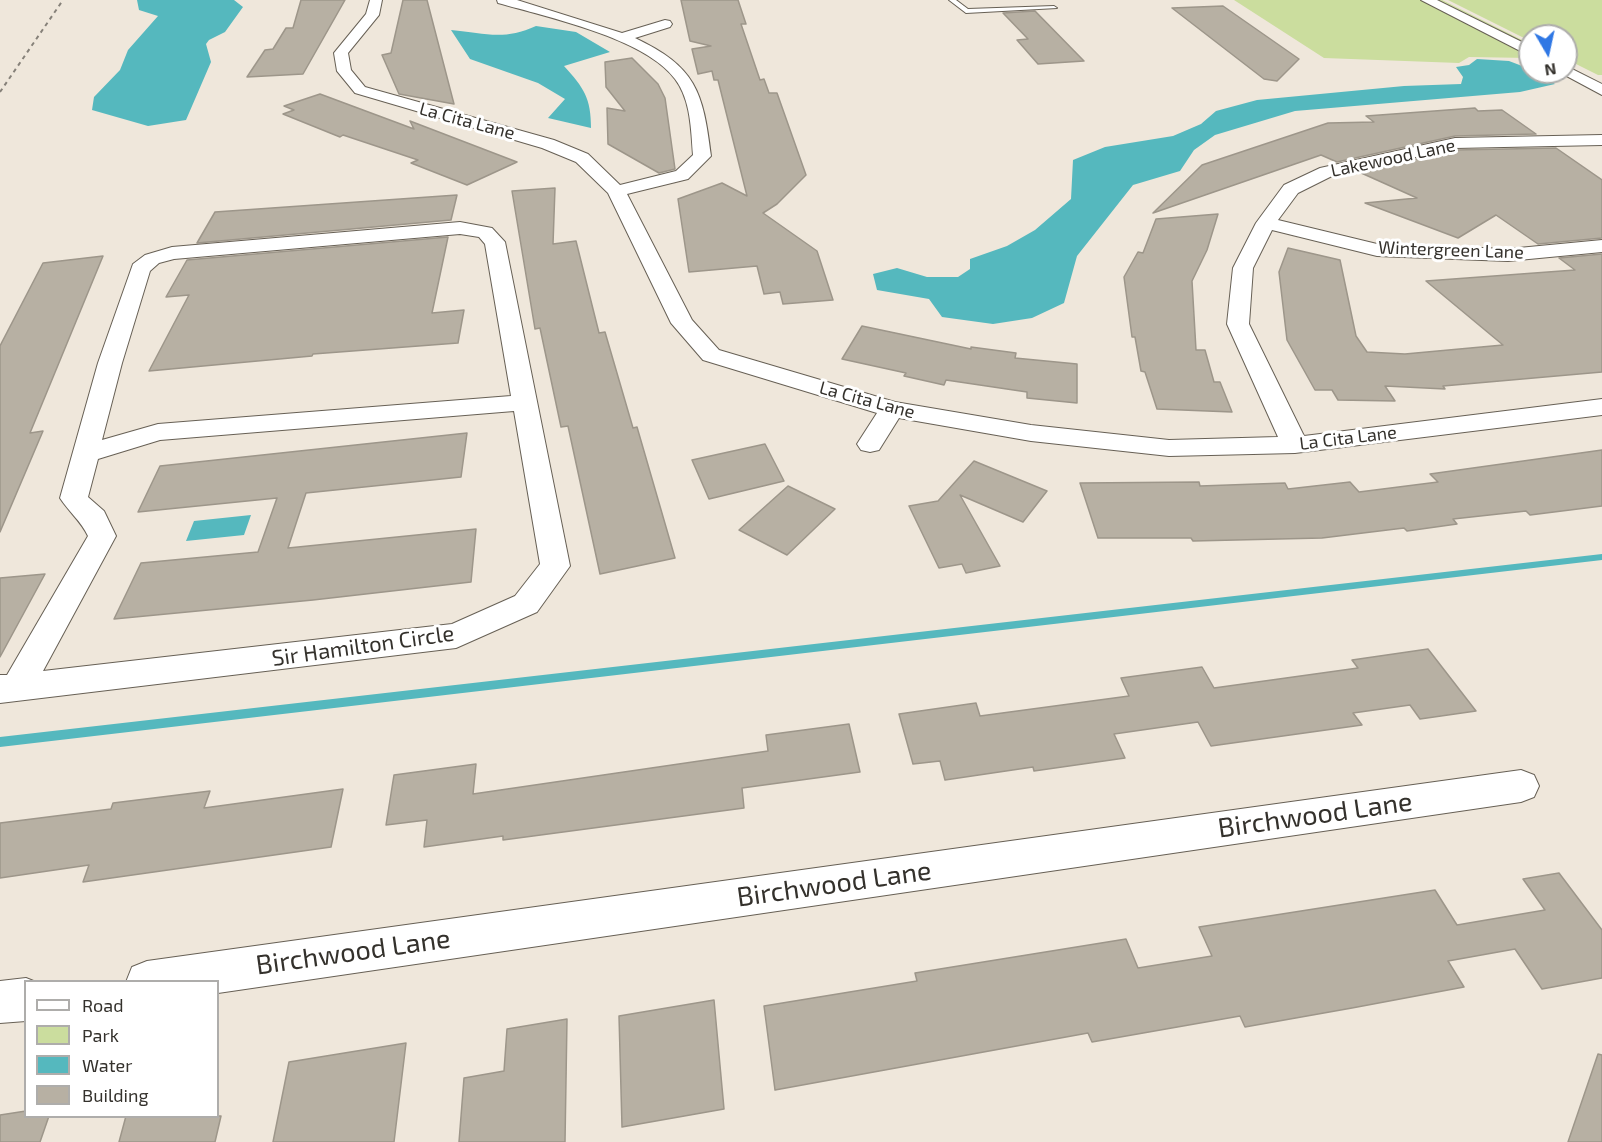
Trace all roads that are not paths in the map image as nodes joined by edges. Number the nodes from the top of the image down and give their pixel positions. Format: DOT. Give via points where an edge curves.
graph roads {
  1 [pos="376,0"];
  2 [pos="503,0"];
  3 [pos="952,0"];
  4 [pos="1427,0"];
  5 [pos="1054,8"];
  6 [pos="665,24"];
  7 [pos="623,37"];
  8 [pos="1518,46"];
  9 [pos="1578,77"];
  10 [pos="1602,90"];
  11 [pos="1602,140"];
  12 [pos="616,191"];
  13 [pos="1266,223"];
  14 [pos="1602,246"];
  15 [pos="525,402"];
  16 [pos="1602,407"];
  17 [pos="892,409"];
  18 [pos="870,444"];
  19 [pos="1295,445"];
  20 [pos="86,454"];
  21 [pos="9,688"];
  22 [pos="1521,786"];
  23 [pos="154,980"];
  24 [pos="24,999"];
  25 [pos="0,1002"];
  1 -- 12 [label="street, La Cita Lane" via="372,15 340,53 344,71 360,90 548,144 582,158"];
  2 -- 7 [label="street"];
  3 -- 5 [label="lane" via="966,11"];
  4 -- 8 [label="street"];
  6 -- 7 [label="street"];
  7 -- 12 [label="street" via="655,54 681,75 697,106 702,156 682,175"];
  9 -- 10 [label="street"];
  11 -- 13 [label="street, Lakewood Lane" via="1455,143 1326,172 1291,189"];
  12 -- 17 [label="street, La Cita Lane" via="682,323 711,355"];
  13 -- 14 [label="street, Wintergreen Lane" via="1377,250 1508,255"];
  13 -- 19 [label="street, Lakewood Lane" via="1243,268 1238,324"];
  15 -- 20 [label="street" via="158,432"];
  15 -- 20 [label="street, Sir Hamilton Circle" via="495,242 485,232 460,228 172,253 152,259 140,268"];
  15 -- 21 [label="street, Sir Hamilton Circle" via="555,566 526,604 456,636"];
  16 -- 19 [label="street, La Cita Lane"];
  17 -- 18 [label="street"];
  17 -- 19 [label="street, La Cita Lane" via="1031,433 1169,448"];
  20 -- 21 [label="street, Sir Hamilton Circle" via="74,498 94,518 102,536"];
  22 -- 23 [label="street, Birchwood Lane"];
  24 -- 25 [label="street"];
}
